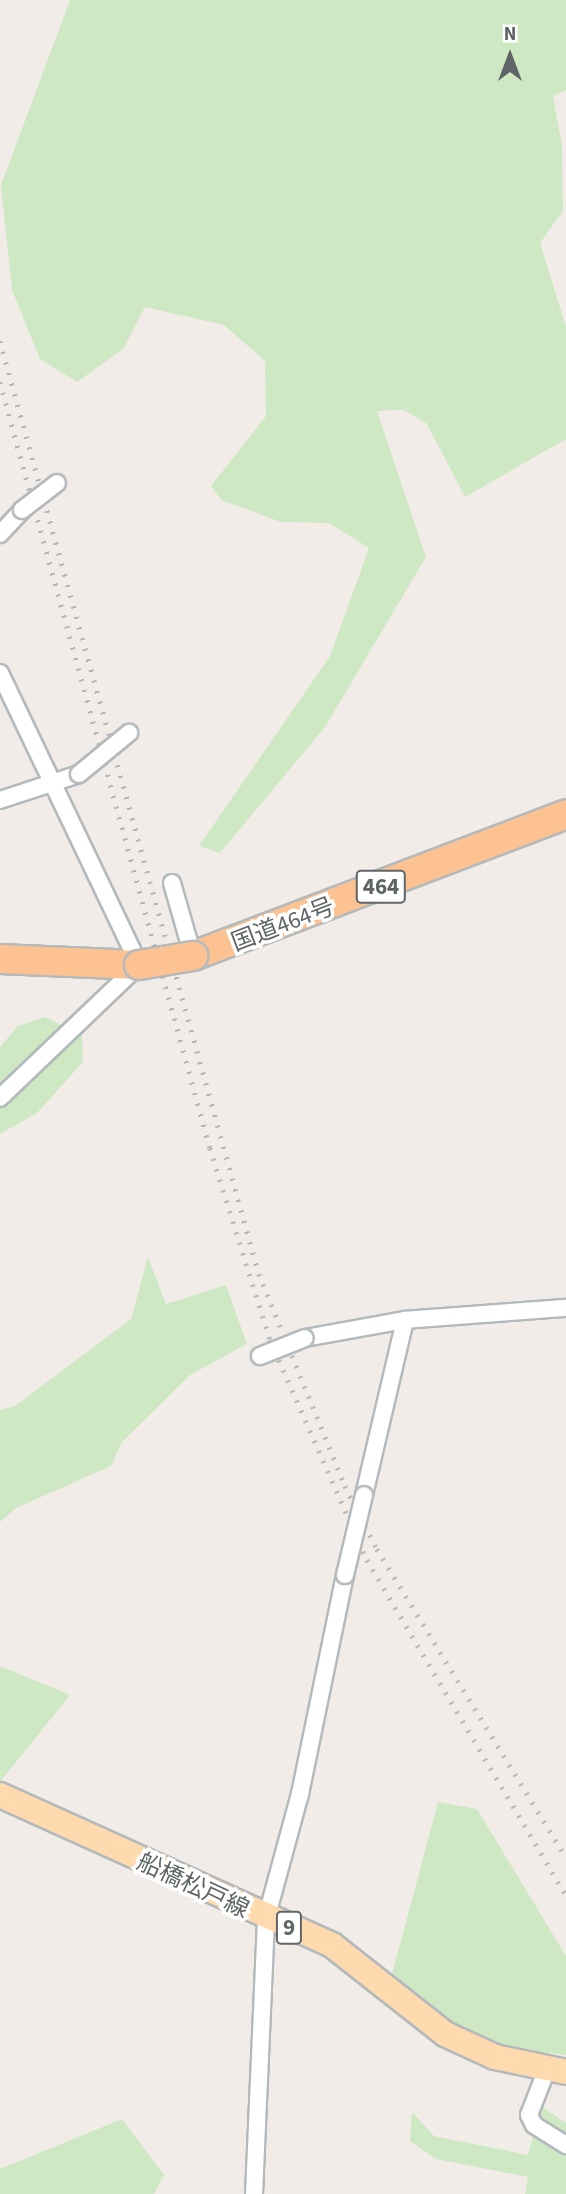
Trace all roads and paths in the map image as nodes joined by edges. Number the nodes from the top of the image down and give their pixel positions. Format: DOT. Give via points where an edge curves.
graph roads {
  1 [pos="57,483"];
  2 [pos="0,534"];
  3 [pos="0,673"];
  4 [pos="129,733"];
  5 [pos="54,783"];
  6 [pos="0,800"];
  7 [pos="566,814"];
  8 [pos="172,883"];
  9 [pos="193,956"];
  10 [pos="0,960"];
  11 [pos="139,965"];
  12 [pos="0,1098"];
  13 [pos="566,1308"];
  14 [pos="404,1320"];
  15 [pos="260,1356"];
  16 [pos="0,1795"];
  17 [pos="266,1919"];
  18 [pos="556,2071"];
  19 [pos="566,2145"];
  20 [pos="254,2194"];
  1 -- 2 [label="street, bridge"];
  3 -- 5 [label="street"];
  4 -- 5 [label="street, bridge" via="79,774"];
  5 -- 6 [label="street"];
  5 -- 11 [label="street"];
  7 -- 9 [label="highway, 国道464号 / 464"];
  8 -- 9 [label="street"];
  9 -- 11 [label="highway, 464, bridge"];
  10 -- 11 [label="highway, 464"];
  11 -- 12 [label="street"];
  13 -- 14 [label="street"];
  14 -- 15 [label="street, bridge" via="305,1338"];
  14 -- 17 [label="street, bridge" via="300,1794"];
  16 -- 17 [label="main road, 船橋松戸線 / 9"];
  17 -- 18 [label="main road, 船橋松戸線 / 9" via="332,1945 445,2034 495,2057"];
  17 -- 20 [label="street"];
  18 -- 19 [label="street" via="529,2115 534,2125"];
}
